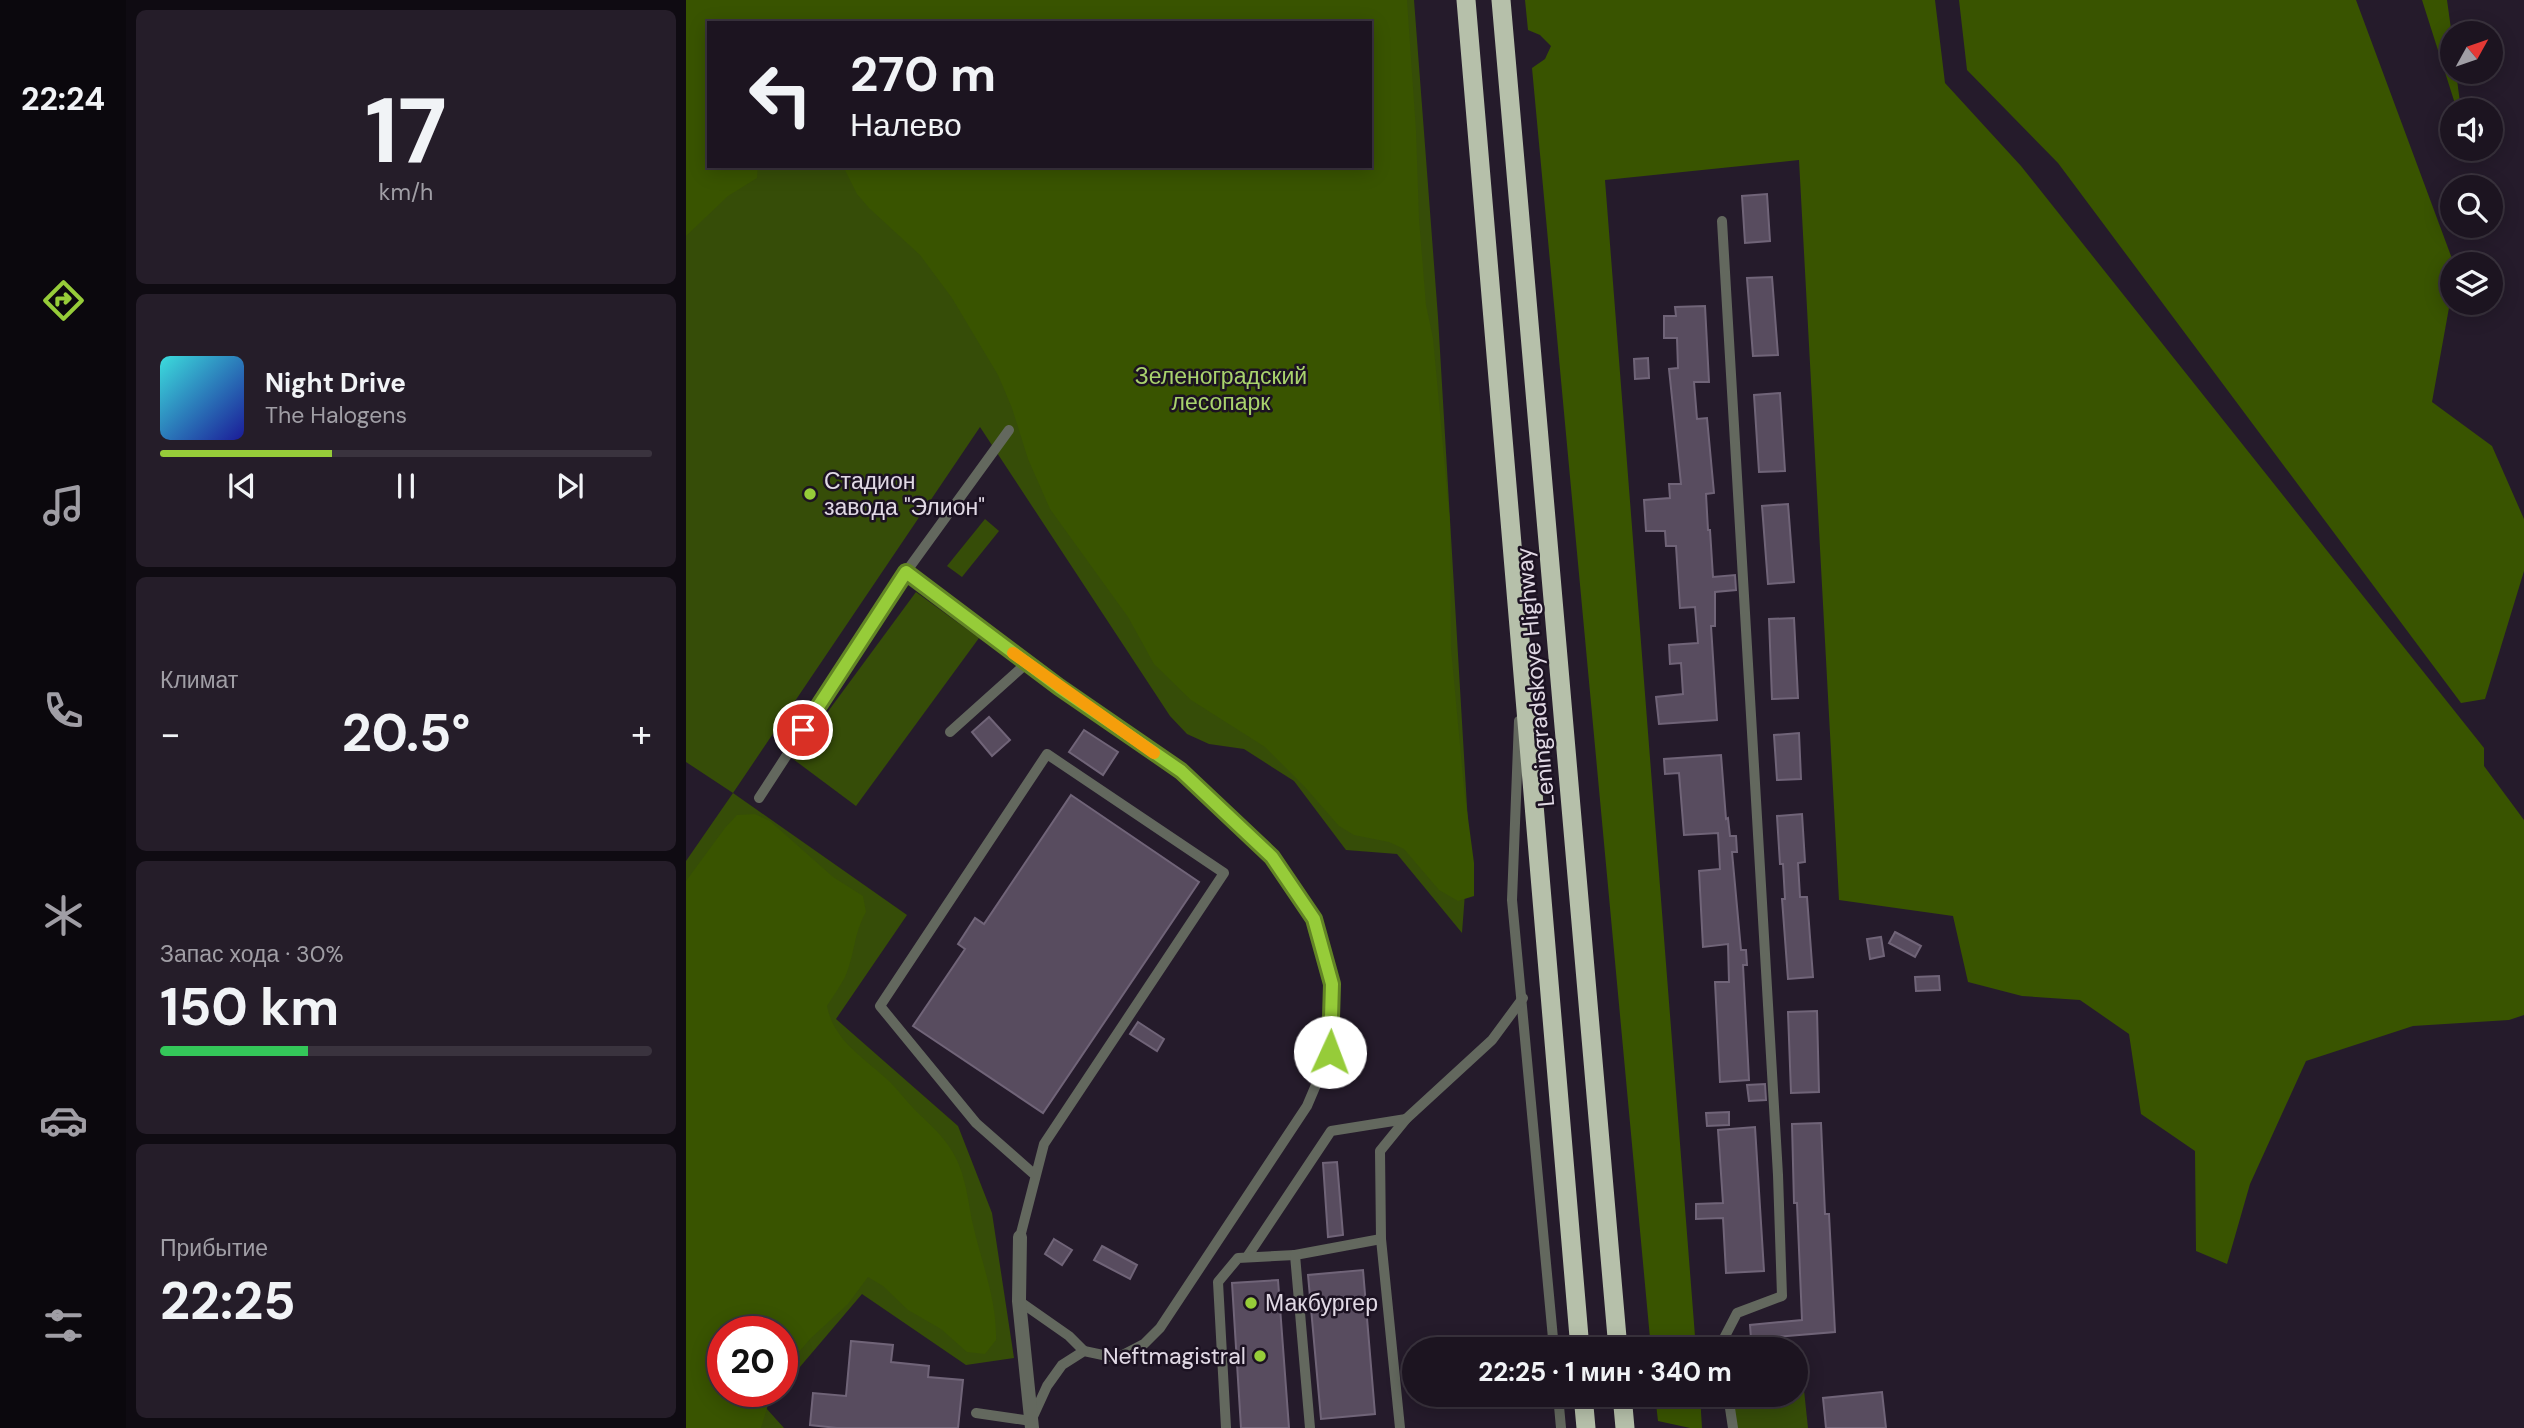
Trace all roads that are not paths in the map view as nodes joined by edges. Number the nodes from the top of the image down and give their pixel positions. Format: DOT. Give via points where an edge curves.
graph roads {
  1 [pos="1466,0"];
  2 [pos="1501,0"];
  3 [pos="1722,221"];
  4 [pos="1009,430"];
  5 [pos="906,572"];
  6 [pos="1027,663"];
  7 [pos="1521,665"];
  8 [pos="950,732"];
  9 [pos="759,797"];
  10 [pos="1523,998"];
  11 [pos="1406,1119"];
  12 [pos="1035,1175"];
  13 [pos="1020,1237"];
  14 [pos="1381,1239"];
  15 [pos="1295,1255"];
  16 [pos="1247,1257"];
  17 [pos="1018,1301"];
  18 [pos="1553,1337"];
  19 [pos="1579,1337"];
  20 [pos="1617,1337"];
  21 [pos="1725,1337"];
  22 [pos="1084,1351"];
  23 [pos="1559,1407"];
  24 [pos="1585,1407"];
  25 [pos="1623,1407"];
  26 [pos="1729,1407"];
  27 [pos="976,1412"];
  28 [pos="1032,1425"];
  29 [pos="1226,1428"];
  30 [pos="1310,1428"];
  31 [pos="1400,1428"];
  32 [pos="1561,1428"];
  33 [pos="1586,1428"];
  34 [pos="1625,1428"];
  35 [pos="1732,1428"];
  1 -- 7 [label="highway, Leningradskoye Highway"];
  2 -- 20 [label="highway, Leningradskoye Highway"];
  3 -- 21 [label="lane" via="1782,1296 1737,1313"];
  4 -- 5 [label="lane"];
  5 -- 6 [label="lane"];
  5 -- 9 [label="lane"];
  6 -- 8 [label="lane"];
  6 -- 22 [label="lane" via="1181,771 1272,857 1314,919 1332,984 1330,1052 1307,1106 1160,1328 1144,1344 1117,1358"];
  7 -- 10 [label="lane" via="1513,900"];
  7 -- 19 [label="highway, Leningradskoye Highway"];
  10 -- 11 [label="lane" via="1492,1040"];
  10 -- 18 [label="lane"];
  11 -- 14 [label="lane" via="1380,1151"];
  11 -- 16 [label="lane" via="1331,1131"];
  12 -- 12 [label="lane" via="1044,1144 1224,873 1046,754 880,1006 975,1123"];
  12 -- 13 [label="lane"];
  13 -- 17 [label="street"];
  14 -- 15 [label="lane"];
  14 -- 31 [label="lane"];
  15 -- 16 [label="lane"];
  15 -- 30 [label="lane"];
  16 -- 29 [label="lane" via="1238,1258 1218,1282"];
  17 -- 22 [label="lane"];
  17 -- 28 [label="street"];
  22 -- 28 [label="lane" via="1062,1365 1047,1386"];
  23 -- 32 [label="lane"];
  24 -- 33 [label="highway"];
  25 -- 34 [label="highway"];
  26 -- 35 [label="lane"];
  27 -- 28 [label="lane"];
}
